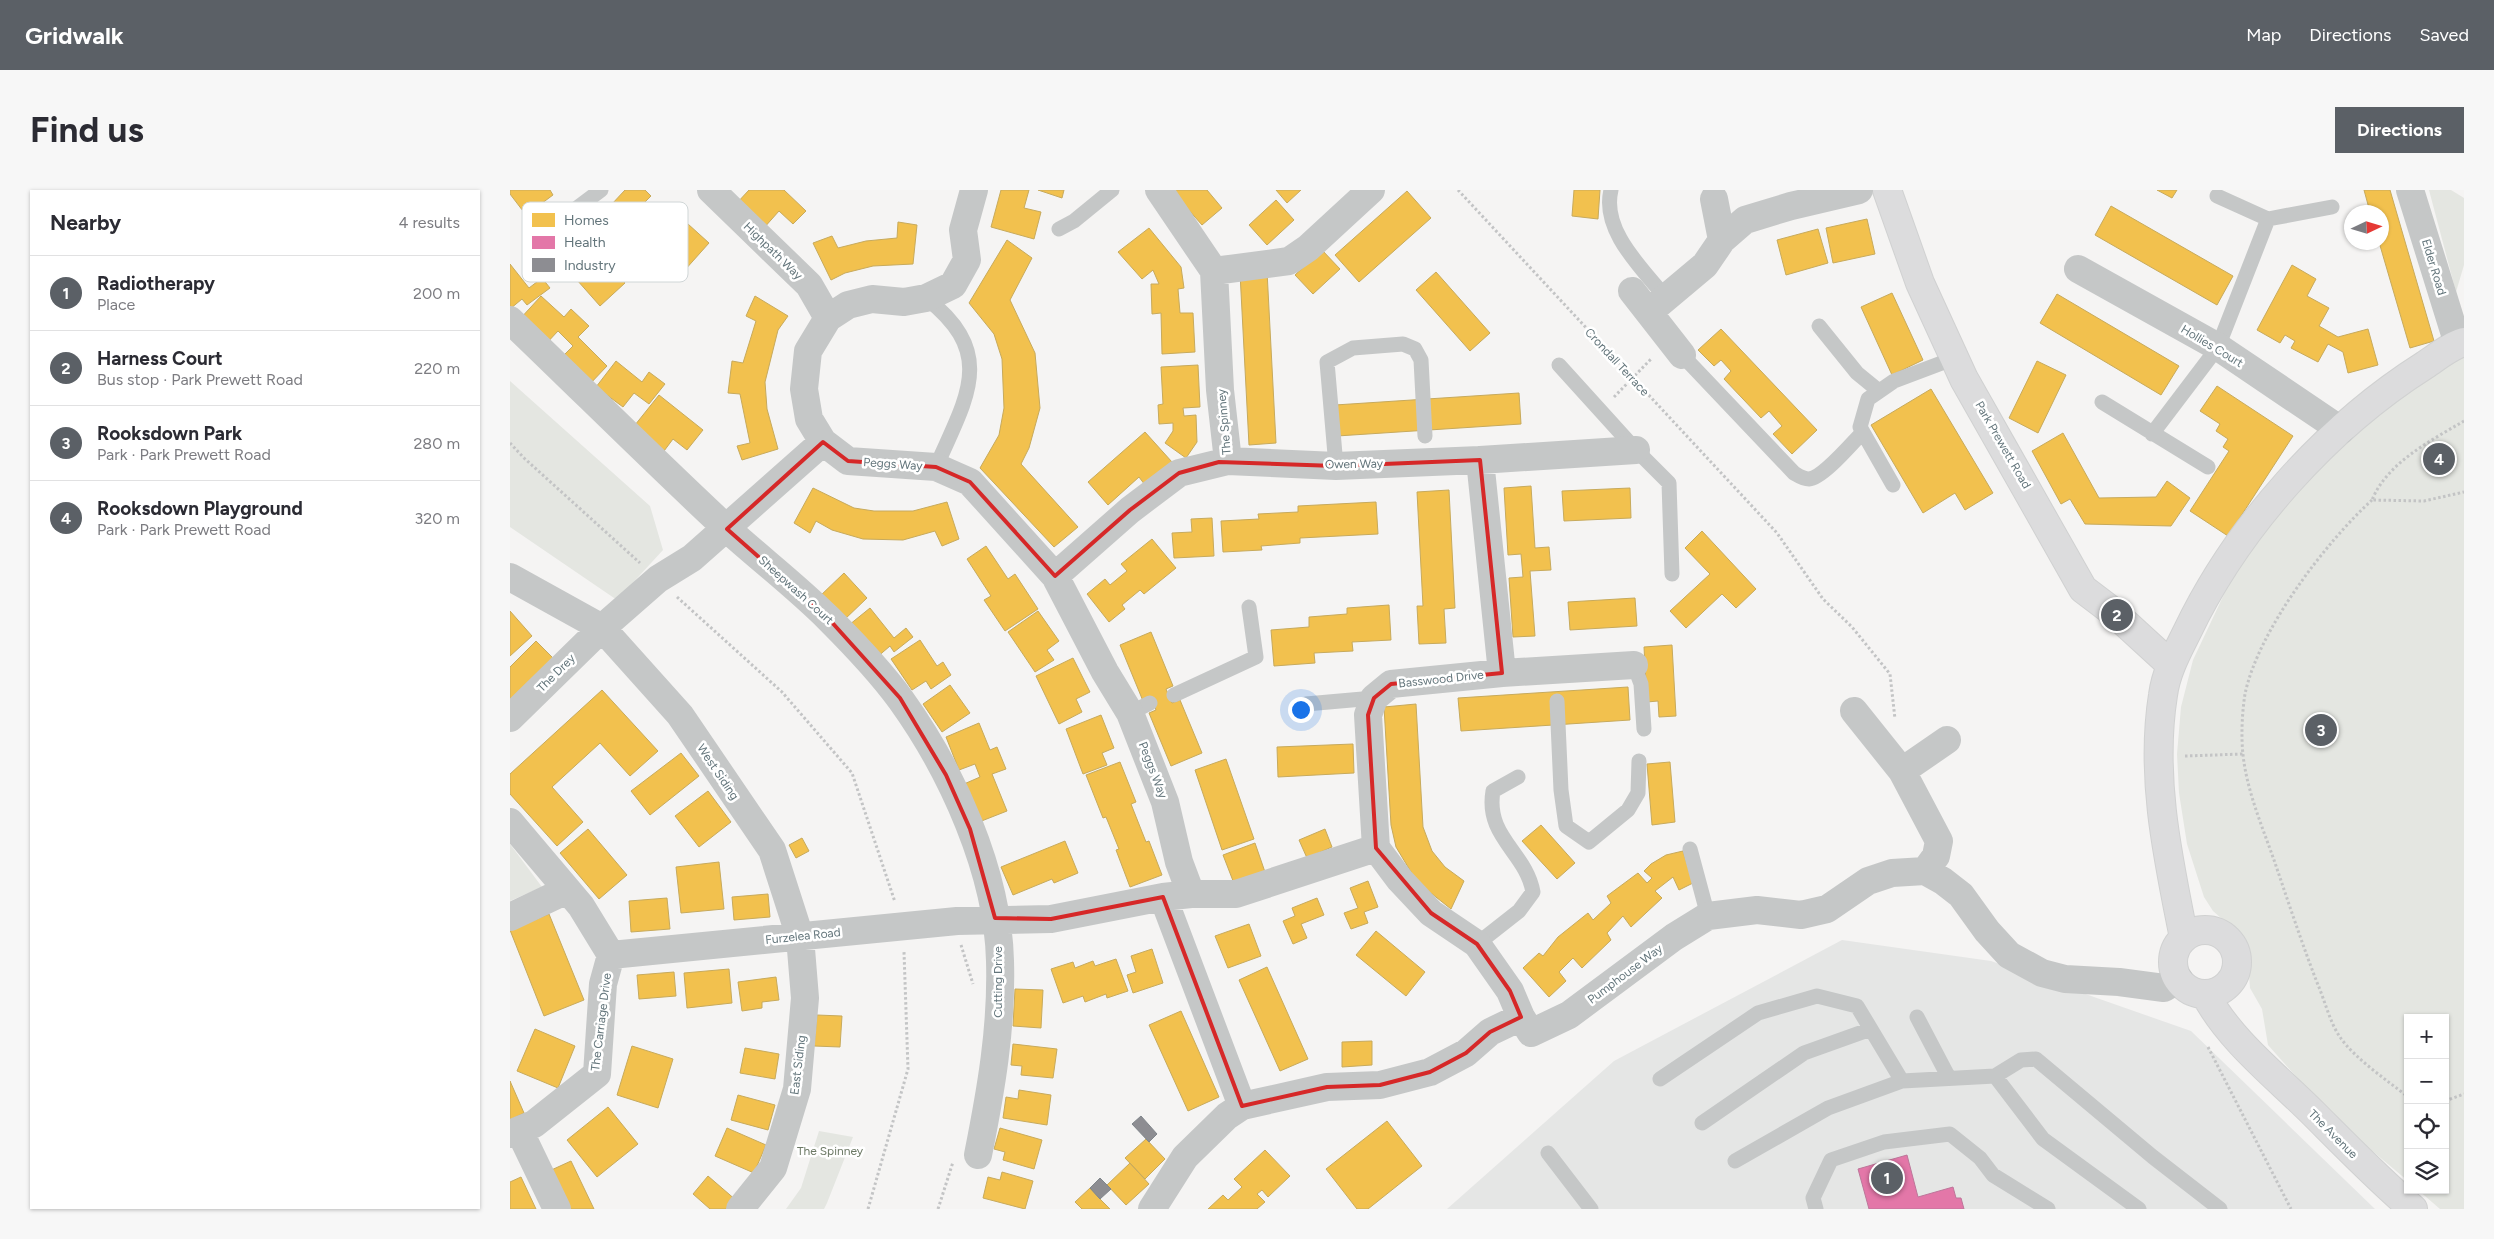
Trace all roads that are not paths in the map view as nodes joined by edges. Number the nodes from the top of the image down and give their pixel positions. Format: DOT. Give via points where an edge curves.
graph roads {
  1 [pos="601,190"];
  2 [pos="711,190"];
  3 [pos="974,190"];
  4 [pos="1112,190"];
  5 [pos="1159,190"];
  6 [pos="1371,190"];
  7 [pos="1611,190"];
  8 [pos="1859,190"];
  9 [pos="1887,190"];
  10 [pos="2410,190"];
  11 [pos="1712,195"];
  12 [pos="2217,196"];
  13 [pos="585,202"];
  14 [pos="2332,207"];
  15 [pos="2268,219"];
  16 [pos="1059,229"];
  17 [pos="1722,240"];
  18 [pos="2078,268"];
  19 [pos="1214,270"];
  20 [pos="1632,291"];
  21 [pos="926,298"];
  22 [pos="1658,305"];
  23 [pos="828,318"];
  24 [pos="510,320"];
  25 [pos="1819,326"];
  26 [pos="2461,343"];
  27 [pos="2218,347"];
  28 [pos="1676,348"];
  29 [pos="1955,358"];
  30 [pos="1559,365"];
  31 [pos="1880,391"];
  32 [pos="2102,402"];
  33 [pos="2342,430"];
  34 [pos="1863,432"];
  35 [pos="2152,434"];
  36 [pos="1425,436"];
  37 [pos="822,442"];
  38 [pos="1636,450"];
  39 [pos="1480,460"];
  40 [pos="1228,461"];
  41 [pos="1336,466"];
  42 [pos="936,467"];
  43 [pos="2208,467"];
  44 [pos="1893,485"];
  45 [pos="727,529"];
  46 [pos="1672,574"];
  47 [pos="1055,576"];
  48 [pos="510,577"];
  49 [pos="1249,607"];
  50 [pos="602,628"];
  51 [pos="1634,665"];
  52 [pos="2171,665"];
  53 [pos="1502,673"];
  54 [pos="1174,694"];
  55 [pos="1374,698"];
  56 [pos="1557,701"];
  57 [pos="1306,704"];
  58 [pos="1854,711"];
  59 [pos="510,718"];
  60 [pos="1644,729"];
  61 [pos="1947,740"];
  62 [pos="1638,761"];
  63 [pos="1902,771"];
  64 [pos="1518,777"];
  65 [pos="510,822"];
  66 [pos="1376,848"];
  67 [pos="1690,849"];
  68 [pos="1924,871"];
  69 [pos="567,890"];
  70 [pos="1191,894"];
  71 [pos="1163,897"];
  72 [pos="1708,916"];
  73 [pos="510,918"];
  74 [pos="995,918"];
  75 [pos="800,937"];
  76 [pos="1477,944"];
  77 [pos="2185,952"];
  78 [pos="611,955"];
  79 [pos="2231,981"];
  80 [pos="2205,994"];
  81 [pos="1521,1017"];
  82 [pos="1917,1017"];
  83 [pos="1871,1029"];
  84 [pos="2255,1056"];
  85 [pos="1995,1076"];
  86 [pos="1948,1078"];
  87 [pos="1660,1079"];
  88 [pos="1902,1081"];
  89 [pos="1242,1106"];
  90 [pos="1702,1123"];
  91 [pos="515,1132"];
  92 [pos="1548,1153"];
  93 [pos="967,1155"];
  94 [pos="1735,1161"];
  95 [pos="1814,1203"];
  96 [pos="557,1209"];
  97 [pos="740,1209"];
  98 [pos="1152,1209"];
  99 [pos="1591,1209"];
  100 [pos="2048,1209"];
  101 [pos="2139,1209"];
  102 [pos="2220,1209"];
  103 [pos="2412,1209"];
  1 -- 13 [label="lane"];
  2 -- 23 [label="street, Highpath Way" via="809,285"];
  3 -- 21 [label="street, Peggs Way" via="963,230 967,260 952,285"];
  4 -- 16 [label="lane"];
  5 -- 19 [label="street"];
  6 -- 19 [label="street" via="1308,248 1289,261"];
  7 -- 22 [label="lane" via="1610,210 1616,231"];
  8 -- 17 [label="street" via="1745,220"];
  9 -- 29 [label="street, Park Prewett Road" via="1920,284"];
  10 -- 26 [label="street, Elder Road"];
  11 -- 17 [label="street"];
  12 -- 15 [label="lane"];
  14 -- 15 [label="lane"];
  15 -- 27 [label="lane"];
  17 -- 22 [label="street" via="1705,265"];
  18 -- 27 [label="street, Hollies Court"];
  19 -- 40 [label="street, The Spinney" via="1220,390"];
  20 -- 22 [label="street"];
  21 -- 23 [label="street, Peggs Way" via="904,302 872,299 848,306"];
  21 -- 42 [label="lane, Peggs Way" via="957,326 971,367 965,402"];
  22 -- 28 [label="street"];
  23 -- 37 [label="street, Peggs Way" via="808,351 804,389 809,419"];
  24 -- 45 [label="street, Sheepwash Court"];
  25 -- 31 [label="lane" via="1857,373"];
  26 -- 33 [label="street" via="2391,386"];
  27 -- 33 [label="street, Hollies Court"];
  27 -- 35 [label="lane"];
  28 -- 34 [label="lane" via="1802,478 1820,475"];
  29 -- 31 [label="lane" via="1894,381"];
  29 -- 52 [label="street, Park Prewett Road" via="2083,589"];
  30 -- 38 [label="lane"];
  31 -- 34 [label="lane" via="1868,399 1860,427"];
  32 -- 35 [label="lane"];
  33 -- 52 [label="street" via="2292,478 2255,522 2201,602"];
  34 -- 44 [label="lane"];
  35 -- 43 [label="lane"];
  36 -- 41 [label="lane" via="1421,360 1415,348 1403,344 1353,348 1327,362"];
  37 -- 42 [label="street, Peggs Way" via="848,461"];
  37 -- 45 [label="street, The Drey"];
  38 -- 39 [label="street, Owen Way"];
  38 -- 46 [label="lane" via="1669,483"];
  39 -- 41 [label="street, Owen Way"];
  39 -- 53 [label="street"];
  40 -- 41 [label="street, Owen Way"];
  40 -- 47 [label="street, The Spinney" via="1179,473 1130,510"];
  42 -- 47 [label="street, Peggs Way" via="970,482"];
  45 -- 50 [label="street, The Drey" via="692,558 658,579"];
  45 -- 74 [label="street, Sheepwash Court" via="828,618 900,698 946,775 970,829 988,883"];
  47 -- 70 [label="street, Peggs Way" via="1105,672 1140,708 1179,862"];
  48 -- 50 [label="street, West Siding"];
  49 -- 54 [label="lane" via="1256,657"];
  50 -- 59 [label="street, The Drey"];
  50 -- 75 [label="street, West Siding" via="680,715 772,850"];
  51 -- 53 [label="street, Basswood Drive"];
  51 -- 60 [label="lane" via="1641,684"];
  52 -- 77 [label="street" via="2163,694 2158,787 2166,844 2181,892"];
  53 -- 55 [label="street, Basswood Drive" via="1391,684"];
  55 -- 57 [label="lane"];
  55 -- 66 [label="street" via="1368,715"];
  56 -- 62 [label="lane" via="1566,826 1589,842 1628,810 1638,793"];
  58 -- 63 [label="street"];
  61 -- 63 [label="street"];
  63 -- 68 [label="street" via="1939,842 1936,856"];
  64 -- 76 [label="lane" via="1493,791 1491,806 1498,829 1531,878 1534,892 1519,911"];
  65 -- 69 [label="street"];
  66 -- 70 [label="street" via="1236,894"];
  66 -- 76 [label="street" via="1431,914"];
  67 -- 72 [label="lane"];
  68 -- 72 [label="street, Pumphouse Way" via="1892,873 1868,881 1827,909 1801,915 1757,910"];
  68 -- 77 [label="street" via="1961,895 1999,945 2022,964 2042,973 2065,979 2164,988"];
  69 -- 73 [label="street"];
  69 -- 78 [label="street" via="581,906"];
  70 -- 71 [label="street"];
  71 -- 74 [label="street" via="1051,919"];
  71 -- 89 [label="street"];
  72 -- 81 [label="street, Pumphouse Way" via="1674,937 1569,1016 1531,1033"];
  74 -- 75 [label="street, Furzelea Road"];
  74 -- 93 [label="street, Cutting Drive" via="1001,1002 995,1067"];
  75 -- 78 [label="street, Furzelea Road"];
  75 -- 97 [label="street, East Siding" via="804,998 797,1089 774,1168"];
  76 -- 81 [label="street" via="1510,991"];
  77 -- 79 [label="street" via="2214,931 2231,942 2238,961"];
  77 -- 80 [label="street" via="2184,986"];
  78 -- 91 [label="street, The Carriage Drive" via="603,984 597,1074 534,1124"];
  79 -- 80 [label="street" via="2214,993"];
  79 -- 84 [label="street, The Avenue" via="2238,1026"];
  80 -- 84 [label="street, The Avenue" via="2216,1014"];
  81 -- 89 [label="street" via="1490,1032 1466,1053 1430,1072 1380,1085 1327,1087"];
  82 -- 86 [label="lane"];
  83 -- 87 [label="lane" via="1857,1006 1817,996 1758,1013"];
  83 -- 88 [label="lane"];
  83 -- 90 [label="lane" via="1804,1053"];
  84 -- 103 [label="street, The Avenue" via="2373,1175"];
  85 -- 86 [label="lane"];
  85 -- 101 [label="lane" via="2043,1139"];
  85 -- 102 [label="lane" via="2021,1060 2036,1059"];
  86 -- 88 [label="lane"];
  88 -- 94 [label="lane" via="1828,1108"];
  89 -- 98 [label="street" via="1227,1116 1186,1157"];
  91 -- 96 [label="street"];
  92 -- 99 [label="lane"];
  95 -- 100 [label="lane" via="1830,1160 1884,1142 1950,1134 1980,1158 1993,1175"];
}
